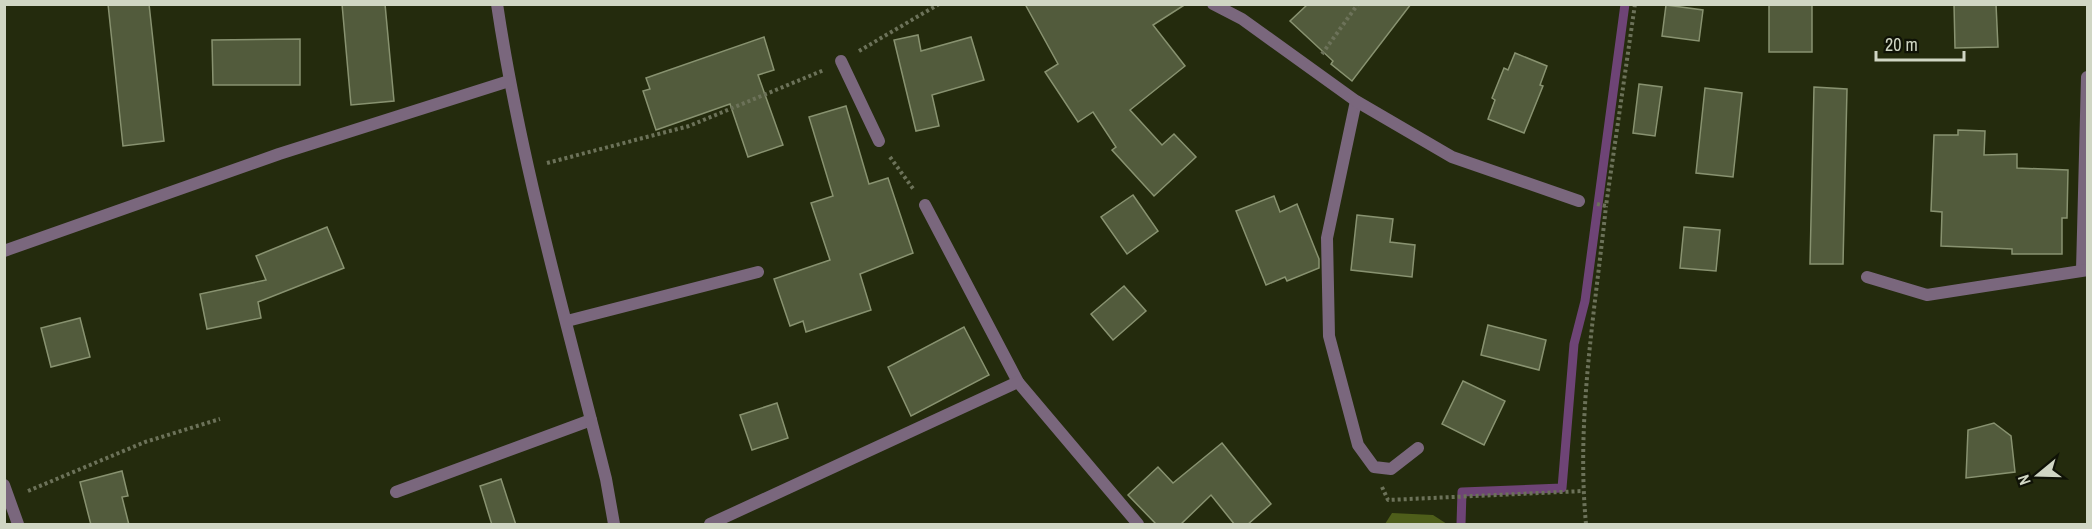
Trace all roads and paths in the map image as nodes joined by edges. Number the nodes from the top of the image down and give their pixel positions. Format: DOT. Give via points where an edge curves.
graph roads {
  1 [pos="497,4"];
  2 [pos="939,4"];
  3 [pos="1213,4"];
  4 [pos="1358,4"];
  5 [pos="1635,4"];
  6 [pos="841,61"];
  7 [pos="1311,69"];
  8 [pos="2087,77"];
  9 [pos="509,81"];
  10 [pos="1356,101"];
  11 [pos="879,141"];
  12 [pos="528,168"];
  13 [pos="1579,201"];
  14 [pos="925,205"];
  15 [pos="1606,206"];
  16 [pos="4,251"];
  17 [pos="2085,270"];
  18 [pos="758,272"];
  19 [pos="1867,277"];
  20 [pos="567,321"];
  21 [pos="1018,382"];
  22 [pos="220,419"];
  23 [pos="591,420"];
  24 [pos="1418,448"];
  25 [pos="1374,467"];
  26 [pos="4,485"];
  27 [pos="1583,491"];
  28 [pos="396,492"];
  29 [pos="8,499"];
  30 [pos="18,525"];
  31 [pos="614,525"];
  32 [pos="710,525"];
  33 [pos="1137,525"];
  34 [pos="1586,525"];
  1 -- 9 [label="street"];
  2 -- 6 [label="path"];
  3 -- 7 [label="street" via="1242,19"];
  4 -- 7 [label="path"];
  5 -- 15 [label="path"];
  6 -- 11 [label="street"];
  6 -- 12 [label="path" via="689,126"];
  7 -- 10 [label="street"];
  8 -- 17 [label="street"];
  9 -- 12 [label="street"];
  9 -- 16 [label="street" via="279,154"];
  10 -- 13 [label="street" via="1452,157"];
  10 -- 25 [label="street" via="1327,238 1329,336 1358,445"];
  11 -- 14 [label="path"];
  12 -- 20 [label="street"];
  13 -- 15 [label="path"];
  14 -- 21 [label="street"];
  15 -- 27 [label="path" via="1587,353"];
  17 -- 19 [label="street" via="1927,296"];
  18 -- 20 [label="street"];
  20 -- 23 [label="street"];
  21 -- 32 [label="street"];
  21 -- 33 [label="street"];
  22 -- 29 [label="path" via="145,442"];
  23 -- 28 [label="street"];
  23 -- 31 [label="street"];
  24 -- 25 [label="street" via="1391,469"];
  25 -- 27 [label="path" via="1388,500"];
  26 -- 29 [label="street"];
  27 -- 34 [label="path"];
  29 -- 30 [label="street"];
}
